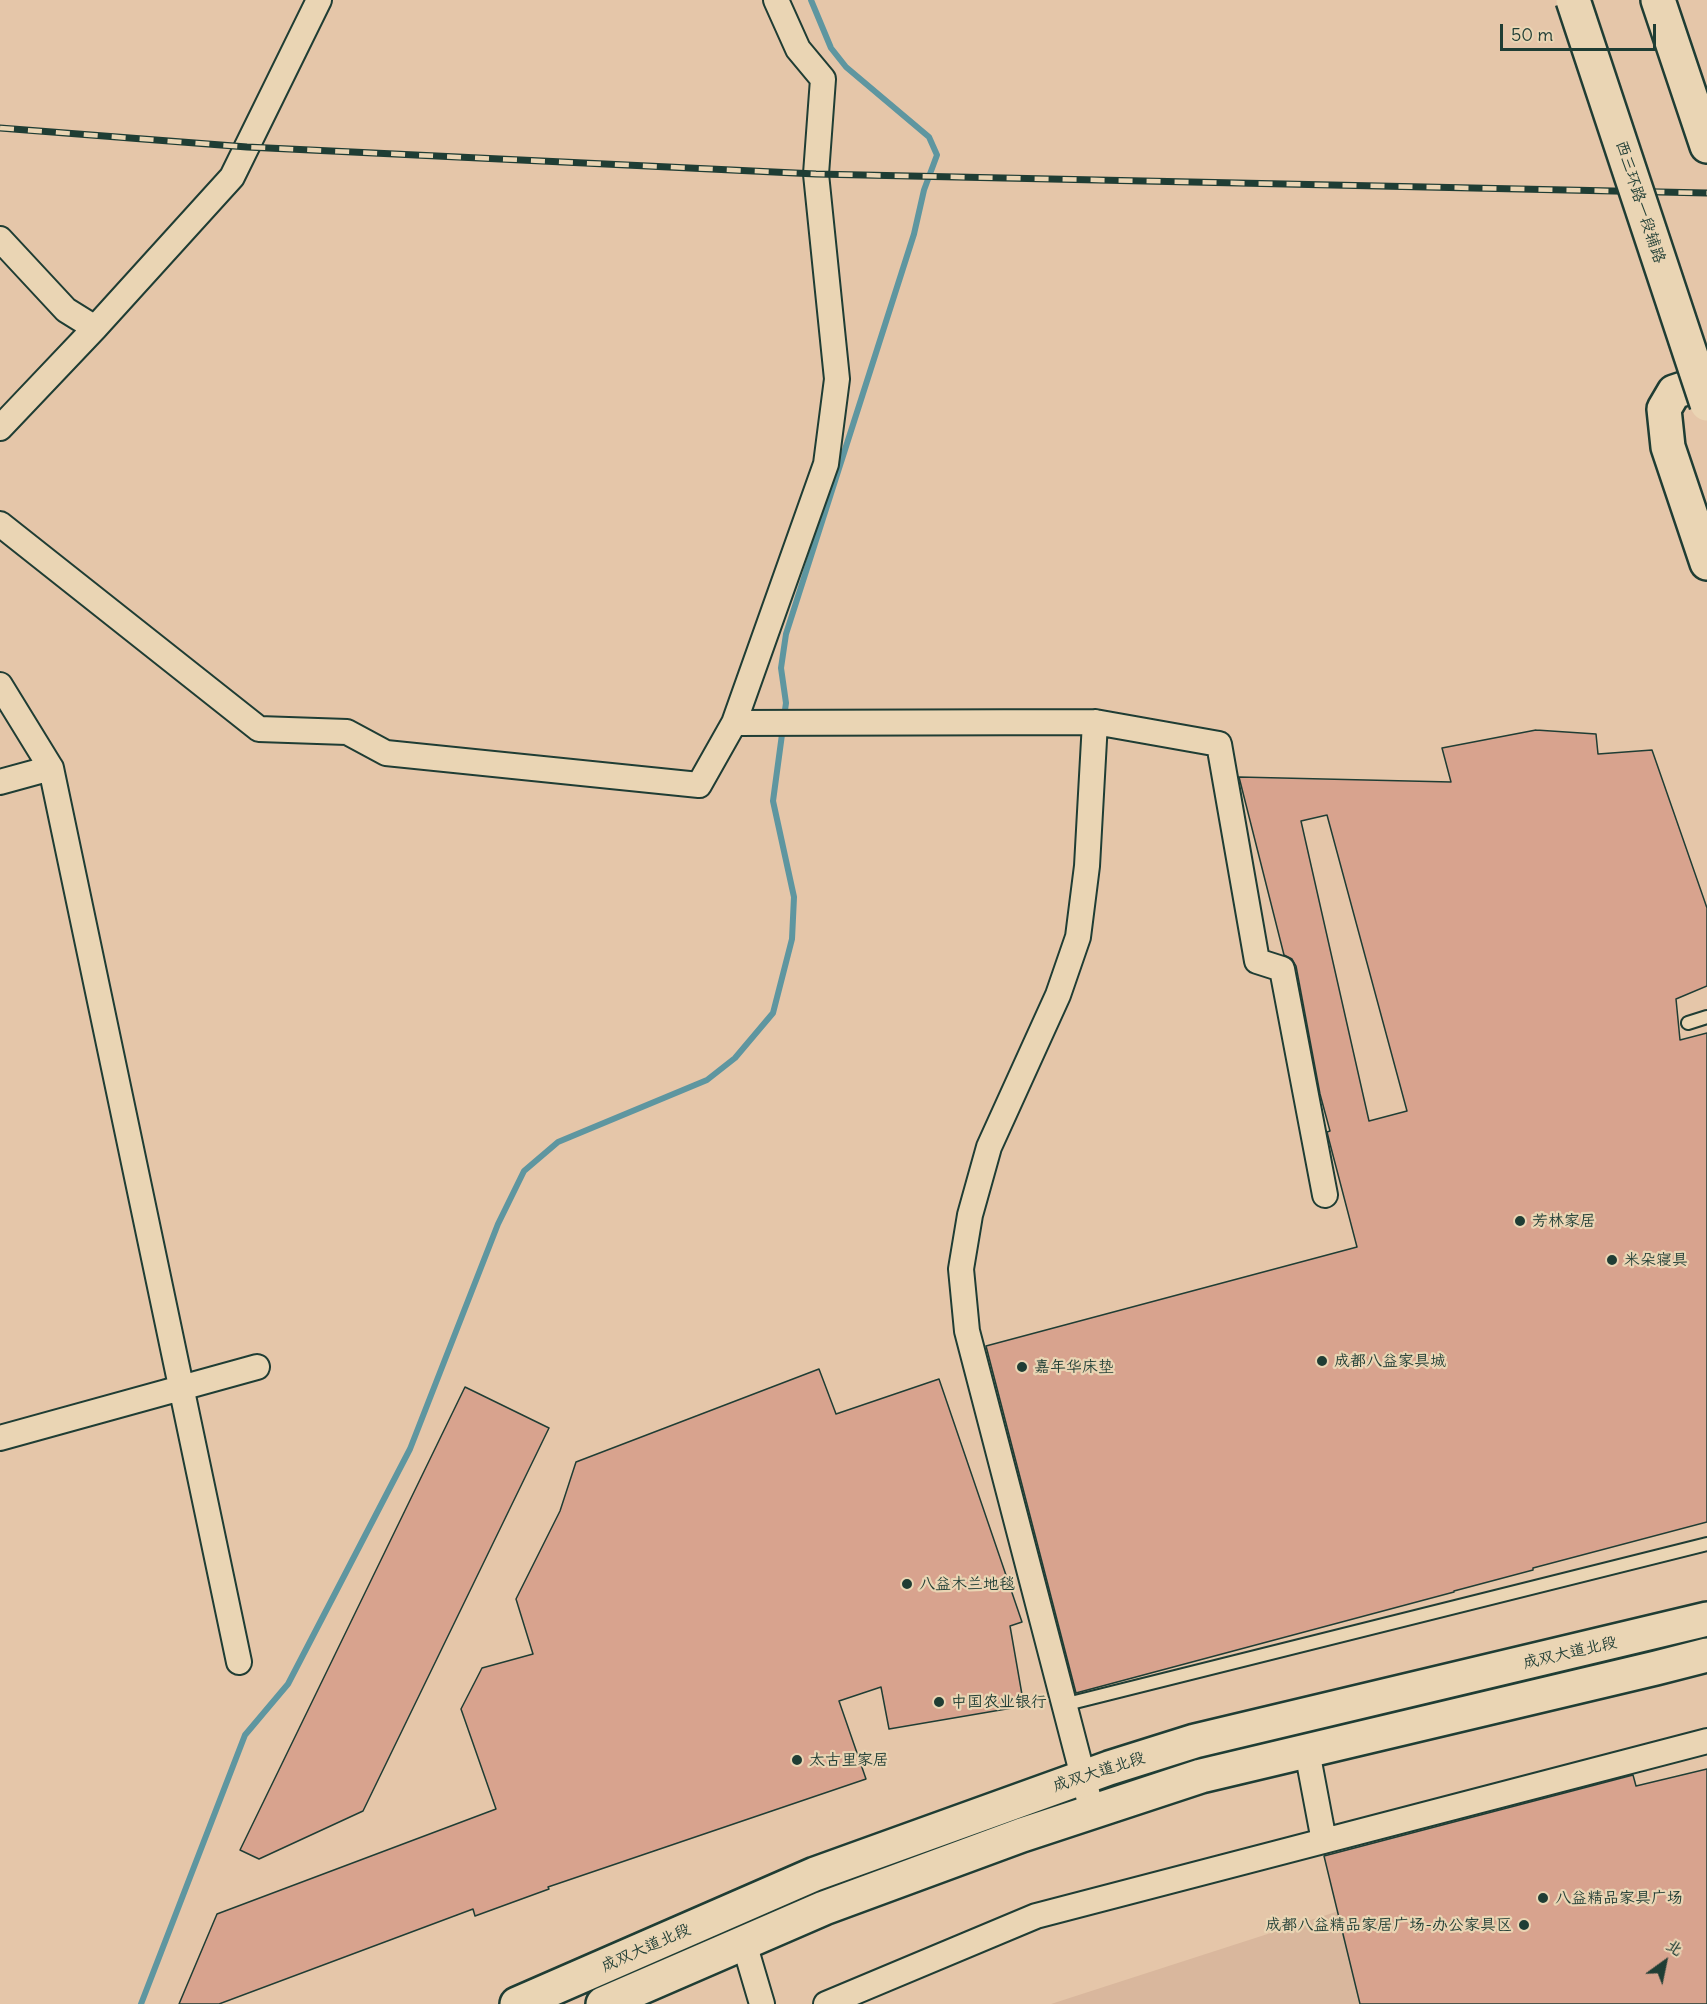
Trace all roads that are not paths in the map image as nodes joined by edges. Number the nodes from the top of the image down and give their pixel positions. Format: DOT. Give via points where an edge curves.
graph roads {
  1 [pos="319,0"];
  2 [pos="776,0"];
  3 [pos="1573,0"];
  4 [pos="1658,0"];
  5 [pos="1707,146"];
  6 [pos="0,239"];
  7 [pos="95,328"];
  8 [pos="1707,381"];
  9 [pos="1707,404"];
  10 [pos="0,428"];
  11 [pos="0,524"];
  12 [pos="1707,563"];
  13 [pos="0,685"];
  14 [pos="1095,722"];
  15 [pos="734,723"];
  16 [pos="51,768"];
  17 [pos="0,782"];
  18 [pos="1707,1017"];
  19 [pos="1688,1023"];
  20 [pos="1325,1196"];
  21 [pos="257,1366"];
  22 [pos="182,1387"];
  23 [pos="0,1438"];
  24 [pos="1707,1544"];
  25 [pos="1707,1619"];
  26 [pos="1707,1654"];
  27 [pos="239,1662"];
  28 [pos="1063,1705"];
  29 [pos="1707,1741"];
  30 [pos="1307,1751"];
  31 [pos="1082,1778"];
  32 [pos="1092,1811"];
  33 [pos="1324,1841"];
  34 [pos="744,1943"];
  35 [pos="517,2004"];
  36 [pos="603,2004"];
  37 [pos="762,2004"];
  38 [pos="826,2004"];
  1 -- 7 [label="street" via="232,177"];
  2 -- 15 [label="street" via="798,49 823,79 816,174 837,378 826,464"];
  3 -- 9 [label="main road, 西三环路一段辅路, bridge"];
  4 -- 5 [label="main road"];
  6 -- 7 [label="street" via="66,310"];
  7 -- 10 [label="street"];
  8 -- 12 [label="main road" via="1674,392 1664,410 1668,447"];
  11 -- 15 [label="street" via="259,729 347,732 386,753 699,785"];
  13 -- 16 [label="street"];
  14 -- 15 [label="street"];
  14 -- 20 [label="street" via="1219,744 1257,961 1282,969"];
  14 -- 28 [label="street" via="1087,866 1078,937 1058,994 989,1147 970,1215 961,1269 967,1331"];
  16 -- 17 [label="street"];
  16 -- 22 [label="street"];
  18 -- 19 [label="lane"];
  21 -- 22 [label="street"];
  22 -- 23 [label="street"];
  22 -- 27 [label="street"];
  24 -- 28 [label="lane"];
  25 -- 31 [label="main road, 成双大道北段" via="1195,1741"];
  26 -- 30 [label="main road, 成双大道北段"];
  28 -- 31 [label="street"];
  29 -- 33 [label="street"];
  30 -- 32 [label="main road, 成双大道北段" via="1201,1776"];
  30 -- 33 [label="street"];
  31 -- 32 [label="street"];
  31 -- 35 [label="main road, 成双大道北段" via="815,1874"];
  32 -- 34 [label="main road, 成双大道北段" via="825,1908"];
  33 -- 38 [label="street" via="1036,1916"];
  34 -- 36 [label="main road, 成双大道北段"];
  34 -- 37 [label="street"];
}
